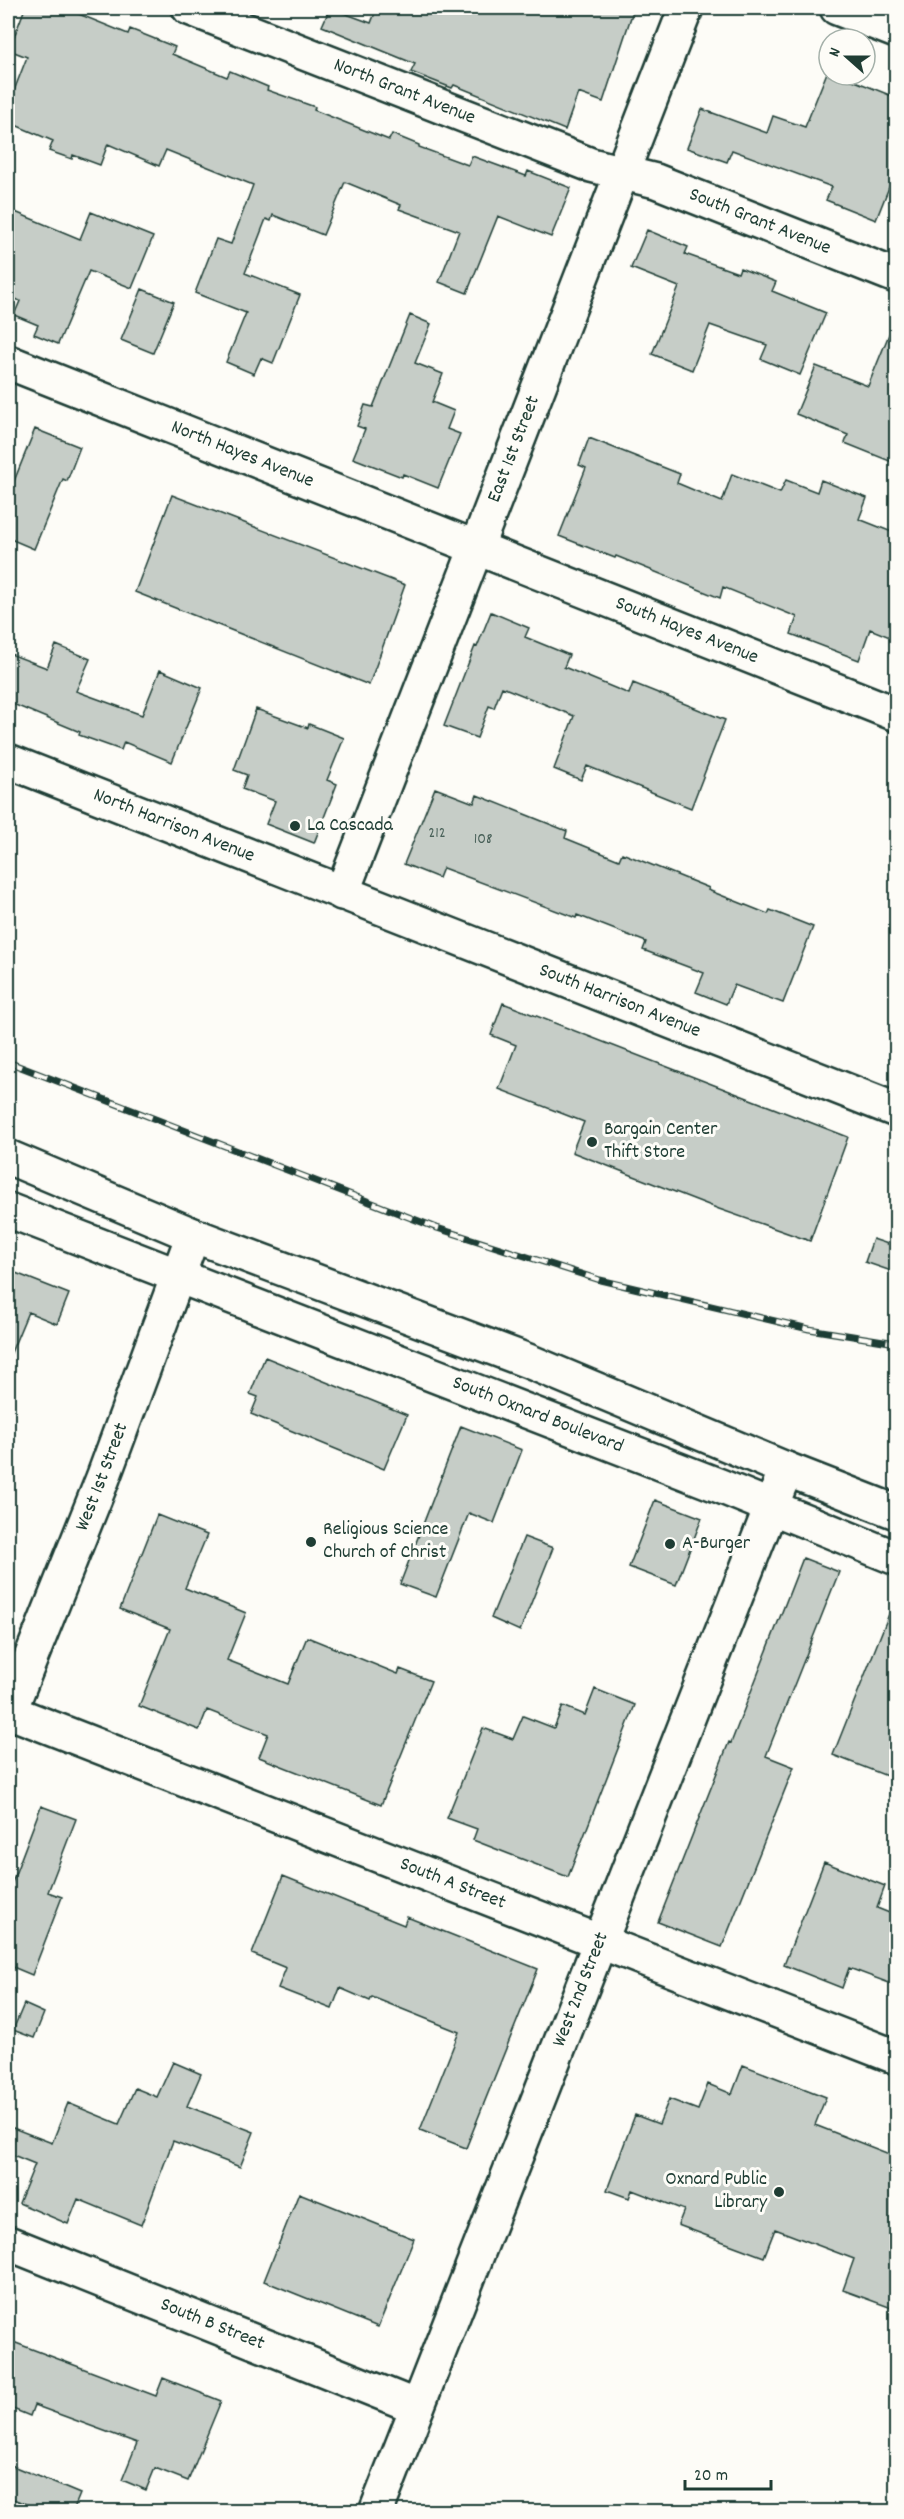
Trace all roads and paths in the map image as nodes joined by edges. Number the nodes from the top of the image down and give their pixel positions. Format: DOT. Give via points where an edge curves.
graph roads {
  1 [pos="189,8"];
  2 [pos="686,8"];
  3 [pos="837,8"];
  4 [pos="897,31"];
  5 [pos="621,174"];
  6 [pos="897,276"];
  7 [pos="8,362"];
  8 [pos="477,547"];
  9 [pos="897,714"];
  10 [pos="8,761"];
  11 [pos="342,893"];
  12 [pos="897,1110"];
  13 [pos="8,1157"];
  14 [pos="8,1210"];
  15 [pos="193,1235"];
  16 [pos="177,1276"];
  17 [pos="786,1469"];
  18 [pos="772,1507"];
  19 [pos="897,1512"];
  20 [pos="897,1558"];
  21 [pos="8,1713"];
  22 [pos="600,1942"];
  23 [pos="897,2057"];
  24 [pos="8,2243"];
  25 [pos="417,2407"];
  26 [pos="376,2511"];
  1 -- 5 [label="street, North Grant Avenue"];
  2 -- 5 [label="street, East 1st Street"];
  3 -- 4 [label="street"];
  5 -- 6 [label="street, South Grant Avenue" via="656,181"];
  5 -- 8 [label="street, East 1st Street"];
  7 -- 8 [label="street, North Hayes Avenue"];
  8 -- 9 [label="street, South Hayes Avenue"];
  8 -- 11 [label="street, East 1st Street"];
  10 -- 11 [label="street, North Harrison Avenue"];
  11 -- 12 [label="street, South Harrison Avenue"];
  13 -- 15 [label="street"];
  14 -- 16 [label="street, South Oxnard Boulevard"];
  15 -- 16 [label="street, West 1st Street"];
  15 -- 17 [label="street" via="528,1361"];
  16 -- 18 [label="street, South Oxnard Boulevard"];
  16 -- 21 [label="street, West 1st Street" via="103,1478"];
  17 -- 18 [label="street, West 2nd Street"];
  17 -- 19 [label="street"];
  18 -- 20 [label="street, South Oxnard Boulevard"];
  18 -- 22 [label="street, West 2nd Street"];
  21 -- 22 [label="street, South A Street"];
  22 -- 23 [label="street, South A Street"];
  22 -- 25 [label="street, West 2nd Street"];
  24 -- 25 [label="street, South B Street"];
  25 -- 26 [label="street, West 2nd Street"];
}
